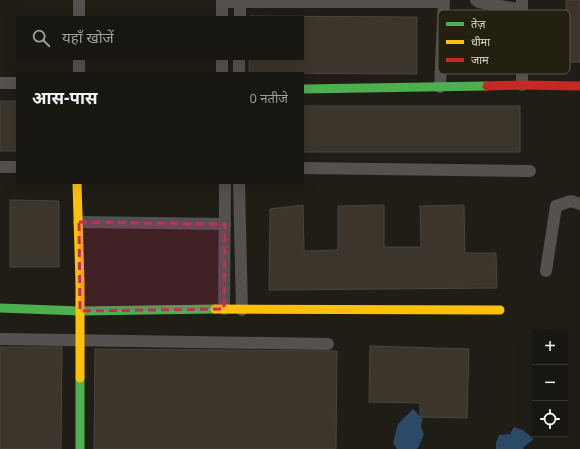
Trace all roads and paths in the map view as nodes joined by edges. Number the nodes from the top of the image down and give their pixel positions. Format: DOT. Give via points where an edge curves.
graph roads {
  1 [pos="79,0"];
  2 [pos="476,0"];
  3 [pos="222,1"];
  4 [pos="240,1"];
  5 [pos="444,1"];
  6 [pos="522,5"];
  7 [pos="79,16"];
  8 [pos="222,16"];
  9 [pos="240,16"];
  10 [pos="79,60"];
  11 [pos="222,60"];
  12 [pos="240,60"];
  13 [pos="79,72"];
  14 [pos="222,72"];
  15 [pos="239,72"];
  16 [pos="441,74"];
  17 [pos="522,74"];
  18 [pos="0,83"];
  19 [pos="16,83"];
  20 [pos="522,86"];
  21 [pos="580,86"];
  22 [pos="440,87"];
  23 [pos="304,88"];
  24 [pos="0,167"];
  25 [pos="16,167"];
  26 [pos="304,168"];
  27 [pos="530,171"];
  28 [pos="78,184"];
  29 [pos="225,184"];
  30 [pos="239,184"];
  31 [pos="580,204"];
  32 [pos="79,222"];
  33 [pos="225,224"];
  34 [pos="546,270"];
  35 [pos="0,308"];
  36 [pos="224,309"];
  37 [pos="242,310"];
  38 [pos="500,310"];
  39 [pos="80,311"];
  40 [pos="0,339"];
  41 [pos="80,340"];
  42 [pos="328,344"];
  43 [pos="80,449"];
  1 -- 7 [label="street"];
  2 -- 6 [label="street"];
  3 -- 4 [label="street"];
  3 -- 8 [label="street"];
  4 -- 5 [label="street"];
  4 -- 9 [label="street"];
  10 -- 13 [label="street"];
  11 -- 14 [label="street"];
  12 -- 15 [label="street"];
  16 -- 22 [label="street"];
  17 -- 20 [label="street"];
  18 -- 19 [label="street"];
  20 -- 21 [label="street"];
  20 -- 22 [label="street"];
  22 -- 23 [label="street"];
  24 -- 25 [label="street"];
  26 -- 27 [label="street"];
  28 -- 32 [label="street"];
  29 -- 33 [label="street"];
  30 -- 37 [label="street"];
  31 -- 34 [label="street" via="572,201 556,206"];
  32 -- 33 [label="street"];
  32 -- 39 [label="street"];
  33 -- 36 [label="street"];
  35 -- 39 [label="street"];
  36 -- 37 [label="street"];
  36 -- 39 [label="street"];
  37 -- 38 [label="street"];
  39 -- 41 [label="street"];
  40 -- 41 [label="street"];
  41 -- 42 [label="street"];
  41 -- 43 [label="street"];
}
